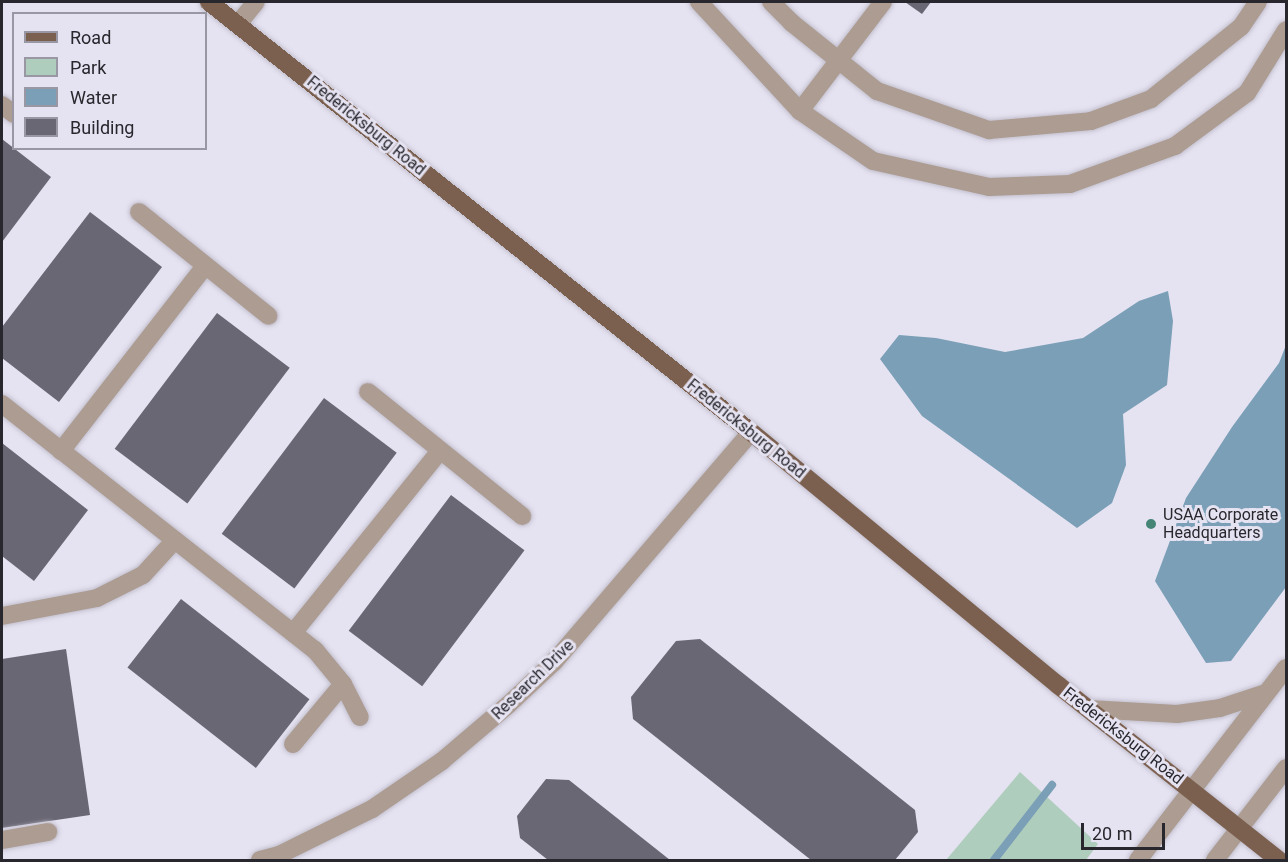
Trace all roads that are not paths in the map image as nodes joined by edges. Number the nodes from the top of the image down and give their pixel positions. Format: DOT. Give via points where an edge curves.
graph roads {
  1 [pos="209,2"];
  2 [pos="256,2"];
  3 [pos="699,2"];
  4 [pos="771,2"];
  5 [pos="883,2"];
  6 [pos="1258,2"];
  7 [pos="238,24"];
  8 [pos="1287,30"];
  9 [pos="840,62"];
  10 [pos="800,111"];
  11 [pos="139,212"];
  12 [pos="205,266"];
  13 [pos="269,316"];
  14 [pos="368,392"];
  15 [pos="2,404"];
  16 [pos="750,432"];
  17 [pos="61,451"];
  18 [pos="440,451"];
  19 [pos="522,516"];
  20 [pos="175,540"];
  21 [pos="2,616"];
  22 [pos="293,633"];
  23 [pos="1287,668"];
  24 [pos="343,684"];
  25 [pos="1266,693"];
  26 [pos="1089,709"];
  27 [pos="360,717"];
  28 [pos="294,744"];
  29 [pos="1287,768"];
  30 [pos="1193,791"];
  31 [pos="1239,831"];
  32 [pos="48,832"];
  33 [pos="2,840"];
  34 [pos="260,861"];
  35 [pos="1138,861"];
  36 [pos="1215,861"];
  37 [pos="1280,861"];
  1 -- 7 [label="main road, Fredericksburg Road"];
  2 -- 7 [label="street"];
  3 -- 10 [label="street"];
  4 -- 9 [label="street"];
  5 -- 9 [label="street"];
  6 -- 9 [label="street" via="1241,27 1151,99 1091,121 989,130 877,91"];
  7 -- 16 [label="main road, Fredericksburg Road"];
  8 -- 10 [label="street" via="1247,93 1175,146 1070,184 988,187 873,161"];
  9 -- 10 [label="street"];
  11 -- 12 [label="street"];
  12 -- 13 [label="street"];
  12 -- 17 [label="street"];
  14 -- 18 [label="street"];
  15 -- 17 [label="street"];
  16 -- 26 [label="main road, Fredericksburg Road"];
  16 -- 34 [label="street, Research Drive" via="583,630 508,705 442,761 372,809"];
  17 -- 20 [label="street"];
  18 -- 19 [label="street"];
  18 -- 22 [label="street"];
  20 -- 21 [label="street" via="143,575 98,598"];
  20 -- 22 [label="street"];
  22 -- 24 [label="street" via="315,650"];
  23 -- 25 [label="street"];
  24 -- 27 [label="street"];
  24 -- 28 [label="street"];
  25 -- 26 [label="street" via="1220,708 1177,714"];
  25 -- 30 [label="street"];
  26 -- 30 [label="main road, Fredericksburg Road"];
  29 -- 31 [label="street"];
  30 -- 31 [label="main road, Fredericksburg Road"];
  30 -- 35 [label="street"];
  31 -- 36 [label="street"];
  31 -- 37 [label="main road, Fredericksburg Road"];
  32 -- 33 [label="street"];
}
